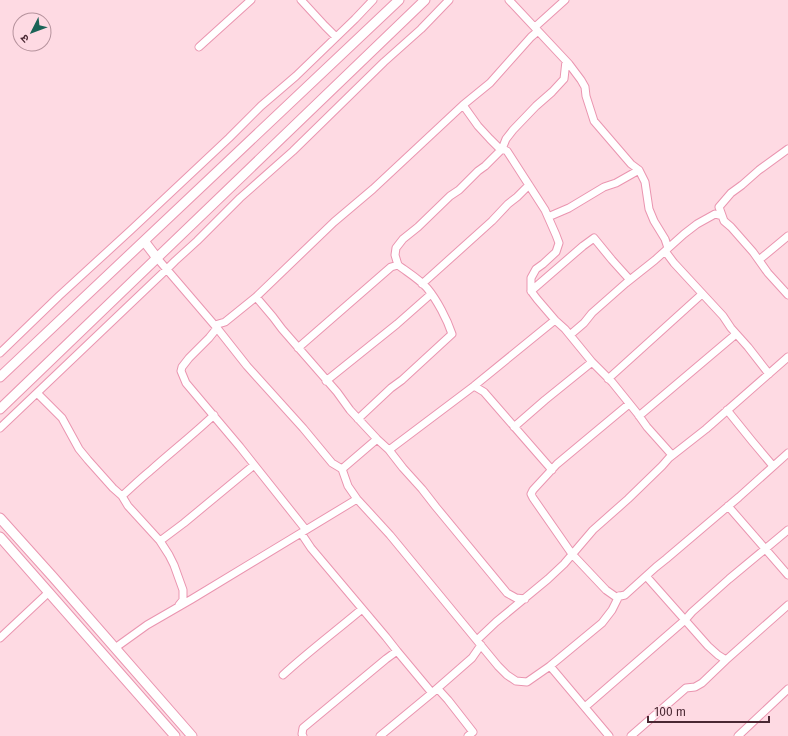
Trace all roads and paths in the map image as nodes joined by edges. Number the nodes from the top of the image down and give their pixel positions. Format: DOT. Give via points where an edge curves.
graph roads {
  1 [pos="251,0"];
  2 [pos="301,0"];
  3 [pos="373,0"];
  4 [pos="399,0"];
  5 [pos="425,0"];
  6 [pos="448,0"];
  7 [pos="509,0"];
  8 [pos="565,0"];
  9 [pos="536,29"];
  10 [pos="336,37"];
  11 [pos="199,47"];
  12 [pos="566,61"];
  13 [pos="463,105"];
  14 [pos="502,149"];
  15 [pos="788,149"];
  16 [pos="639,170"];
  17 [pos="529,185"];
  18 [pos="722,216"];
  19 [pos="548,217"];
  20 [pos="788,236"];
  21 [pos="144,241"];
  22 [pos="666,249"];
  23 [pos="157,258"];
  24 [pos="759,260"];
  25 [pos="398,265"];
  26 [pos="167,269"];
  27 [pos="630,280"];
  28 [pos="422,284"];
  29 [pos="531,291"];
  30 [pos="430,294"];
  31 [pos="702,294"];
  32 [pos="788,295"];
  33 [pos="256,297"];
  34 [pos="555,320"];
  35 [pos="216,326"];
  36 [pos="736,334"];
  37 [pos="570,335"];
  38 [pos="298,348"];
  39 [pos="0,353"];
  40 [pos="788,357"];
  41 [pos="592,362"];
  42 [pos="769,374"];
  43 [pos="0,377"];
  44 [pos="608,379"];
  45 [pos="326,381"];
  46 [pos="474,386"];
  47 [pos="37,393"];
  48 [pos="629,404"];
  49 [pos="0,409"];
  50 [pos="727,410"];
  51 [pos="214,415"];
  52 [pos="639,416"];
  53 [pos="358,419"];
  54 [pos="514,427"];
  55 [pos="0,428"];
  56 [pos="377,439"];
  57 [pos="389,450"];
  58 [pos="788,453"];
  59 [pos="672,455"];
  60 [pos="254,465"];
  61 [pos="773,466"];
  62 [pos="342,469"];
  63 [pos="552,470"];
  64 [pos="122,496"];
  65 [pos="357,499"];
  66 [pos="728,506"];
  67 [pos="0,518"];
  68 [pos="788,530"];
  69 [pos="304,531"];
  70 [pos="0,537"];
  71 [pos="160,541"];
  72 [pos="765,549"];
  73 [pos="572,554"];
  74 [pos="788,575"];
  75 [pos="646,576"];
  76 [pos="49,592"];
  77 [pos="619,596"];
  78 [pos="525,599"];
  79 [pos="788,605"];
  80 [pos="178,607"];
  81 [pos="362,609"];
  82 [pos="685,620"];
  83 [pos="0,638"];
  84 [pos="479,643"];
  85 [pos="115,648"];
  86 [pos="397,651"];
  87 [pos="104,655"];
  88 [pos="726,660"];
  89 [pos="550,666"];
  90 [pos="283,675"];
  91 [pos="788,689"];
  92 [pos="435,691"];
  93 [pos="584,707"];
  94 [pos="175,736"];
  95 [pos="192,736"];
  96 [pos="304,736"];
  97 [pos="380,736"];
  98 [pos="468,736"];
  99 [pos="609,736"];
  100 [pos="631,736"];
  101 [pos="738,736"];
  1 -- 11 [label="street"];
  2 -- 10 [label="street"];
  3 -- 10 [label="street"];
  4 -- 21 [label="street"];
  5 -- 23 [label="street"];
  6 -- 26 [label="street" via="421,29"];
  7 -- 9 [label="street"];
  8 -- 9 [label="street"];
  9 -- 12 [label="street"];
  9 -- 13 [label="street" via="490,83"];
  10 -- 39 [label="street"];
  12 -- 14 [label="street" via="564,79 513,130"];
  12 -- 16 [label="street" via="585,87 594,121"];
  13 -- 14 [label="street" via="478,126"];
  13 -- 33 [label="street"];
  14 -- 17 [label="street" via="507,151"];
  14 -- 25 [label="street" via="403,239 396,248"];
  15 -- 18 [label="street" via="731,193 719,207"];
  16 -- 19 [label="street" via="570,208"];
  16 -- 22 [label="street" via="645,182 649,209 665,239"];
  17 -- 19 [label="street"];
  17 -- 28 [label="street"];
  18 -- 22 [label="street" via="715,214 697,224"];
  18 -- 24 [label="street"];
  19 -- 29 [label="street" via="558,243 556,252 536,269 531,278"];
  20 -- 24 [label="street"];
  21 -- 23 [label="street"];
  21 -- 43 [label="street"];
  22 -- 27 [label="street"];
  22 -- 31 [label="street" via="674,263"];
  23 -- 26 [label="street"];
  23 -- 49 [label="street"];
  24 -- 32 [label="street"];
  25 -- 28 [label="street"];
  25 -- 38 [label="street" via="391,267"];
  26 -- 35 [label="street"];
  26 -- 47 [label="street"];
  27 -- 29 [label="street" via="594,238"];
  27 -- 37 [label="street"];
  28 -- 30 [label="street"];
  29 -- 34 [label="street"];
  30 -- 45 [label="street"];
  30 -- 53 [label="street" via="452,334"];
  31 -- 36 [label="street"];
  31 -- 44 [label="street"];
  33 -- 35 [label="street" via="225,322"];
  33 -- 38 [label="street"];
  34 -- 37 [label="street"];
  34 -- 46 [label="street"];
  35 -- 51 [label="street" via="209,338 182,366 181,371 186,383"];
  35 -- 62 [label="street" via="247,366 332,463"];
  36 -- 42 [label="street"];
  36 -- 52 [label="street"];
  37 -- 41 [label="street"];
  38 -- 45 [label="street"];
  40 -- 42 [label="street"];
  41 -- 44 [label="street"];
  41 -- 54 [label="street"];
  42 -- 50 [label="street"];
  44 -- 48 [label="street"];
  45 -- 53 [label="street"];
  46 -- 54 [label="street" via="484,392"];
  46 -- 57 [label="street"];
  47 -- 55 [label="street"];
  47 -- 64 [label="street" via="62,418 88,460"];
  48 -- 52 [label="street"];
  48 -- 63 [label="street"];
  50 -- 59 [label="street"];
  50 -- 61 [label="street"];
  51 -- 60 [label="street"];
  51 -- 64 [label="street"];
  52 -- 59 [label="street"];
  53 -- 56 [label="street"];
  54 -- 63 [label="street"];
  56 -- 57 [label="street"];
  56 -- 62 [label="street"];
  57 -- 78 [label="street" via="507,593"];
  58 -- 61 [label="street"];
  59 -- 73 [label="street" via="593,530"];
  60 -- 69 [label="street"];
  60 -- 71 [label="street"];
  61 -- 66 [label="street"];
  62 -- 65 [label="street" via="348,486"];
  63 -- 73 [label="street" via="531,494"];
  64 -- 71 [label="street"];
  65 -- 69 [label="street"];
  65 -- 84 [label="street"];
  66 -- 72 [label="street"];
  66 -- 75 [label="street"];
  67 -- 85 [label="street"];
  68 -- 72 [label="street"];
  69 -- 80 [label="street"];
  69 -- 81 [label="street" via="311,548"];
  70 -- 76 [label="street"];
  71 -- 80 [label="street" via="174,565 183,590 183,600"];
  72 -- 74 [label="street"];
  72 -- 82 [label="street"];
  73 -- 77 [label="street" via="606,590 616,597"];
  73 -- 78 [label="street"];
  75 -- 77 [label="street" via="625,595"];
  75 -- 82 [label="street"];
  76 -- 83 [label="street"];
  76 -- 87 [label="street"];
  77 -- 89 [label="street" via="602,623"];
  78 -- 84 [label="street" via="496,622"];
  79 -- 88 [label="street"];
  80 -- 85 [label="street"];
  81 -- 86 [label="street"];
  81 -- 90 [label="street"];
  82 -- 88 [label="street" via="708,646"];
  82 -- 93 [label="street"];
  84 -- 89 [label="street" via="498,666 516,681 527,682"];
  84 -- 92 [label="street" via="472,658"];
  85 -- 87 [label="street"];
  85 -- 95 [label="street"];
  86 -- 92 [label="street"];
  86 -- 96 [label="street" via="303,728"];
  87 -- 94 [label="street"];
  88 -- 100 [label="street" via="702,684 686,688"];
  89 -- 93 [label="street"];
  91 -- 101 [label="street"];
  92 -- 97 [label="street"];
  92 -- 98 [label="street" via="448,700 473,732"];
  93 -- 99 [label="street"];
}
